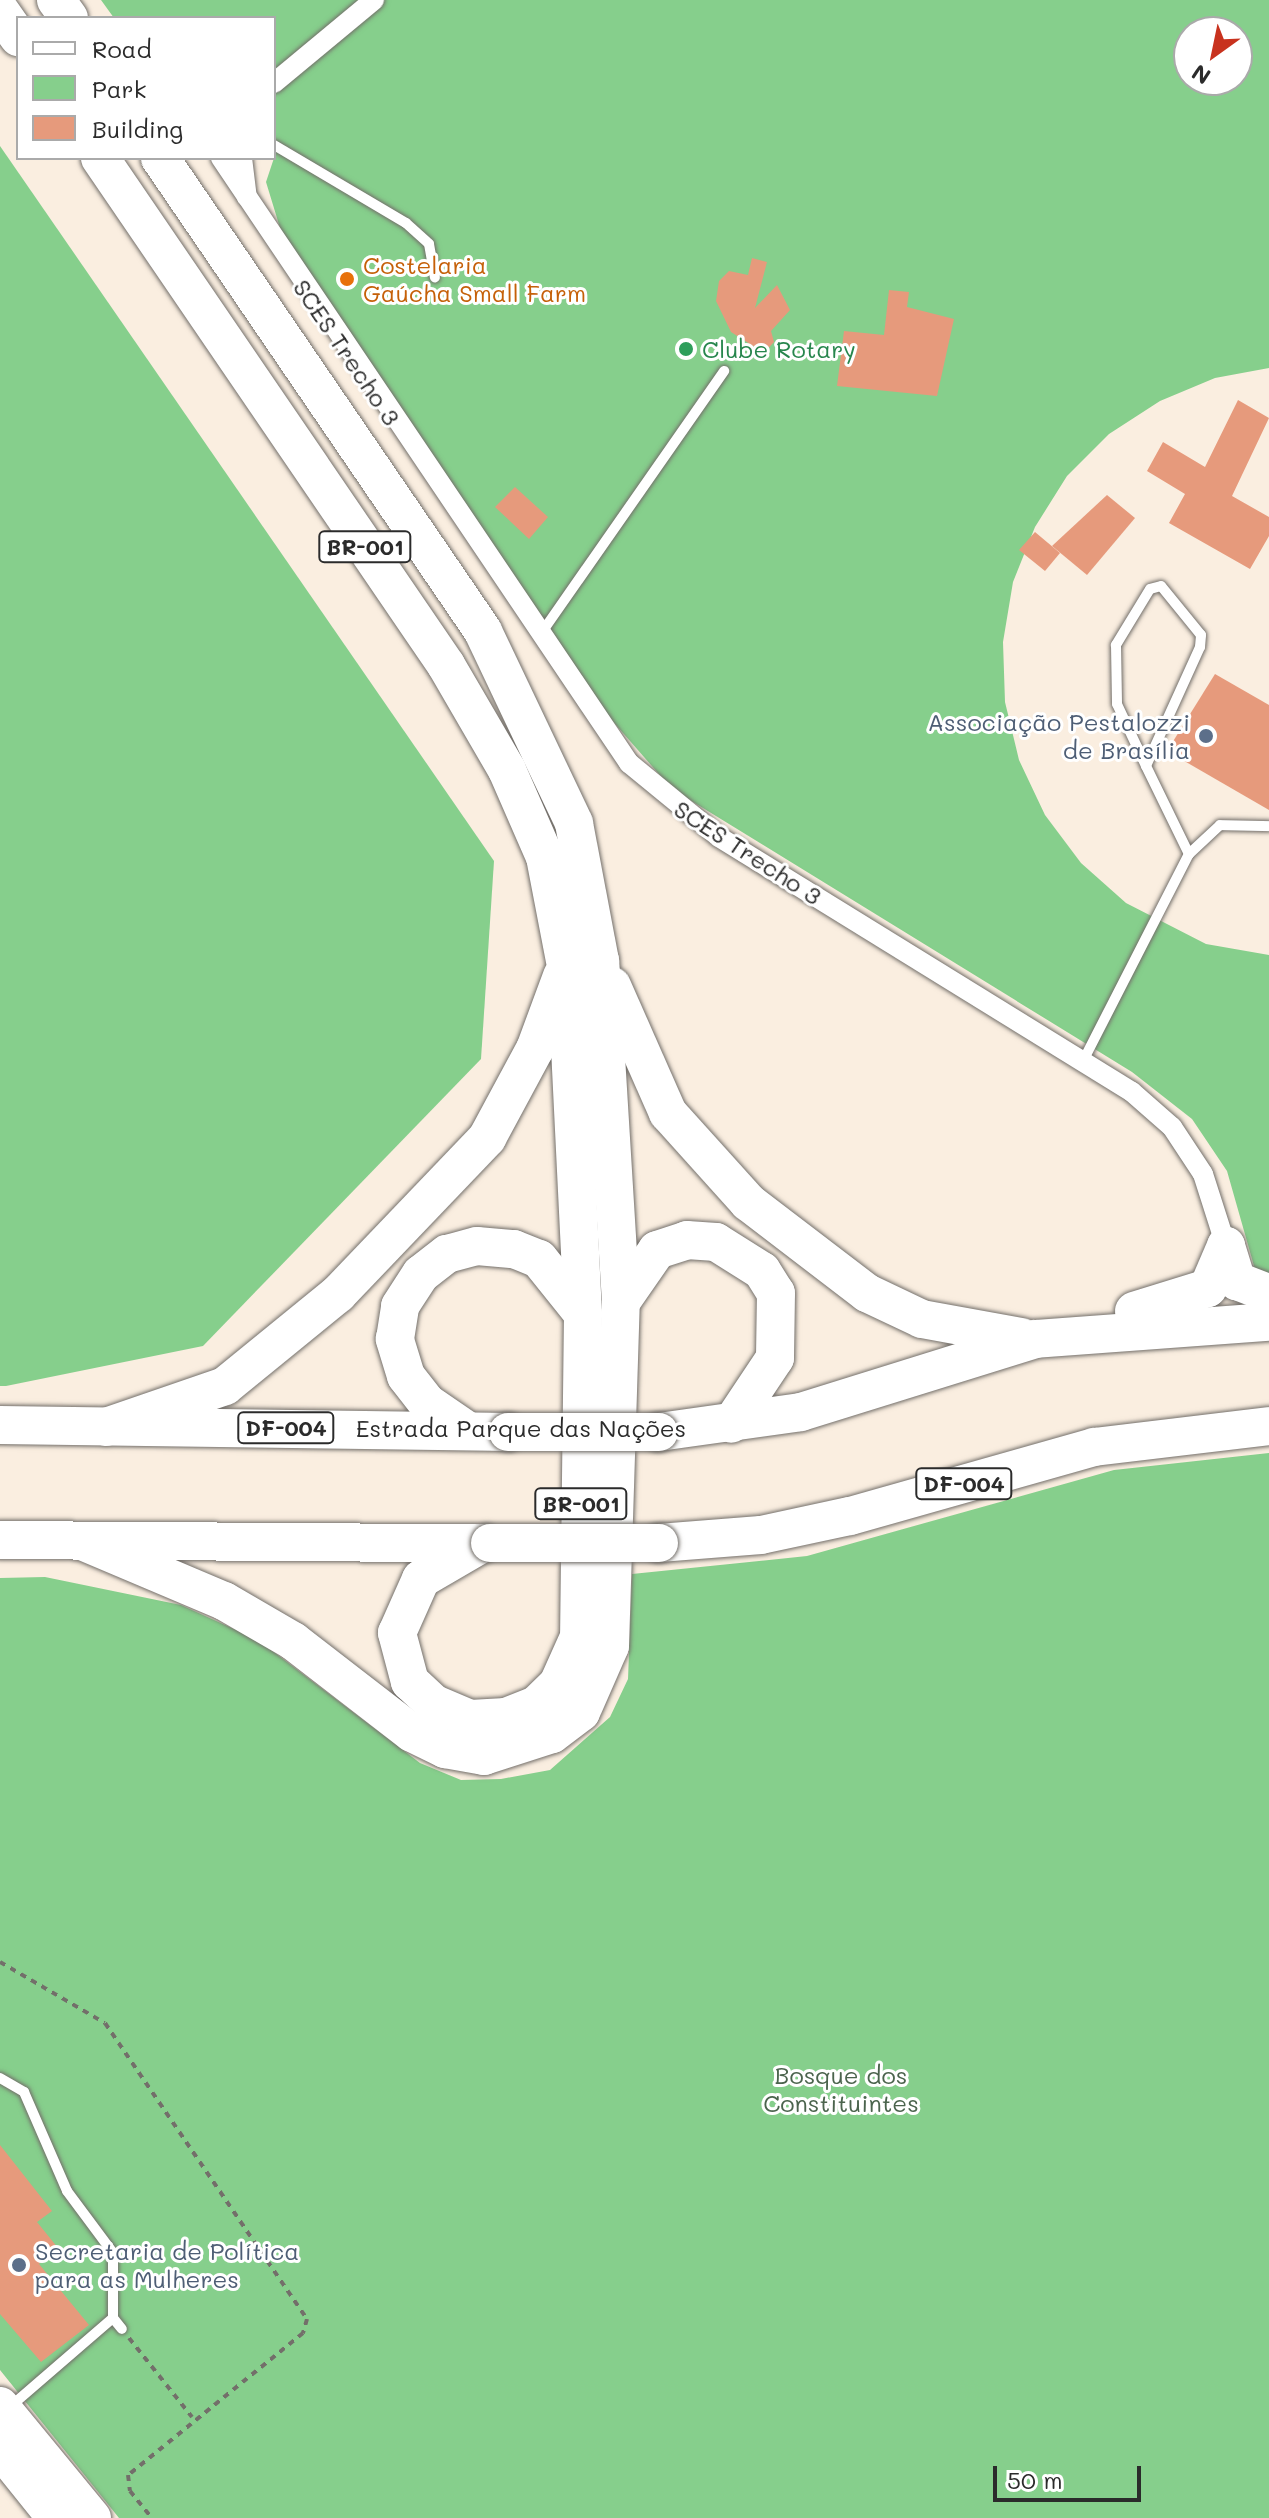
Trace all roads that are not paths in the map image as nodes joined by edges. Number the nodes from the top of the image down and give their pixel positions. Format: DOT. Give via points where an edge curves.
graph roads {
  1 [pos="374,0"];
  2 [pos="0,11"];
  3 [pos="16,34"];
  4 [pos="276,80"];
  5 [pos="276,146"];
  6 [pos="101,160"];
  7 [pos="161,160"];
  8 [pos="222,160"];
  9 [pos="242,160"];
  10 [pos="247,201"];
  11 [pos="435,277"];
  12 [pos="724,371"];
  13 [pos="539,637"];
  14 [pos="1146,766"];
  15 [pos="1269,826"];
  16 [pos="1189,854"];
  17 [pos="583,963"];
  18 [pos="1083,1061"];
  19 [pos="1226,1246"];
  20 [pos="1269,1293"];
  21 [pos="621,1302"];
  22 [pos="583,1314"];
  23 [pos="1269,1322"];
  24 [pos="1106,1329"];
  25 [pos="1035,1339"];
  26 [pos="731,1424"];
  27 [pos="0,1425"];
  28 [pos="1269,1426"];
  29 [pos="106,1427"];
  30 [pos="465,1429"];
  31 [pos="0,1540"];
  32 [pos="82,1541"];
  33 [pos="487,1543"];
  34 [pos="0,2078"];
  35 [pos="113,2318"];
  36 [pos="122,2329"];
  37 [pos="1,2420"];
  38 [pos="56,2518"];
  39 [pos="92,2518"];
  1 -- 4 [label="street"];
  2 -- 3 [label="highway"];
  5 -- 11 [label="lane" via="406,223 429,244"];
  6 -- 17 [label="highway, BR-001" via="446,665 500,757 545,857"];
  7 -- 17 [label="highway, SCES Trecho 3 / BR-001" via="483,631 574,823"];
  8 -- 10 [label="street, SCES Trecho 3"];
  9 -- 10 [label="street, SCES Trecho 3"];
  10 -- 13 [label="street, SCES Trecho 3"];
  12 -- 13 [label="lane"];
  13 -- 18 [label="street, SCES Trecho 3" via="610,739 665,797"];
  14 -- 14 [label="lane" via="1117,704 1116,645 1150,589 1161,586 1201,635"];
  14 -- 16 [label="lane"];
  15 -- 16 [label="lane" via="1220,825"];
  16 -- 18 [label="lane"];
  17 -- 21 [label="highway, BR-001"];
  17 -- 22 [label="highway, BR-001"];
  17 -- 25 [label="highway, BR-001" via="668,1113 748,1202 867,1293 970,1333"];
  17 -- 29 [label="highway" via="487,1138 338,1294 225,1386"];
  18 -- 19 [label="street, SCES Trecho 3" via="1172,1127 1203,1174"];
  19 -- 20 [label="highway" via="1237,1281"];
  19 -- 24 [label="highway" via="1208,1288 1144,1305"];
  21 -- 26 [label="highway" via="657,1250 687,1240 716,1242 762,1271 779,1307 775,1358"];
  21 -- 32 [label="highway, BR-001" via="610,1646 581,1712 520,1750 484,1756 445,1749 412,1733 293,1641 224,1601"];
  22 -- 30 [label="highway" via="539,1259 514,1249 477,1246 447,1254 421,1274 400,1306 395,1339 406,1376 427,1403"];
  22 -- 33 [label="highway, BR-001" via="579,1637 558,1684 536,1705 506,1717 470,1719 434,1704 410,1682 397,1633 421,1579"];
  23 -- 24 [label="highway, Estrada Parque das Nações / DF-004"];
  24 -- 25 [label="highway, Estrada Parque das Nações / DF-004"];
  25 -- 26 [label="highway, Estrada Parque das Nações / DF-004" via="814,1409"];
  26 -- 30 [label="highway, Estrada Parque das Nações / DF-004, bridge" via="659,1432"];
  27 -- 29 [label="highway, Estrada Parque das Nações / DF-004"];
  28 -- 33 [label="highway, DF-004, bridge" via="1094,1447 761,1535 659,1543"];
  29 -- 30 [label="highway, Estrada Parque das Nações / DF-004"];
  31 -- 32 [label="highway, DF-004"];
  32 -- 33 [label="highway, DF-004"];
  34 -- 35 [label="lane" via="24,2092 67,2191 113,2253"];
  35 -- 36 [label="lane"];
  35 -- 37 [label="lane"];
  37 -- 38 [label="highway"];
  37 -- 39 [label="highway"];
}
